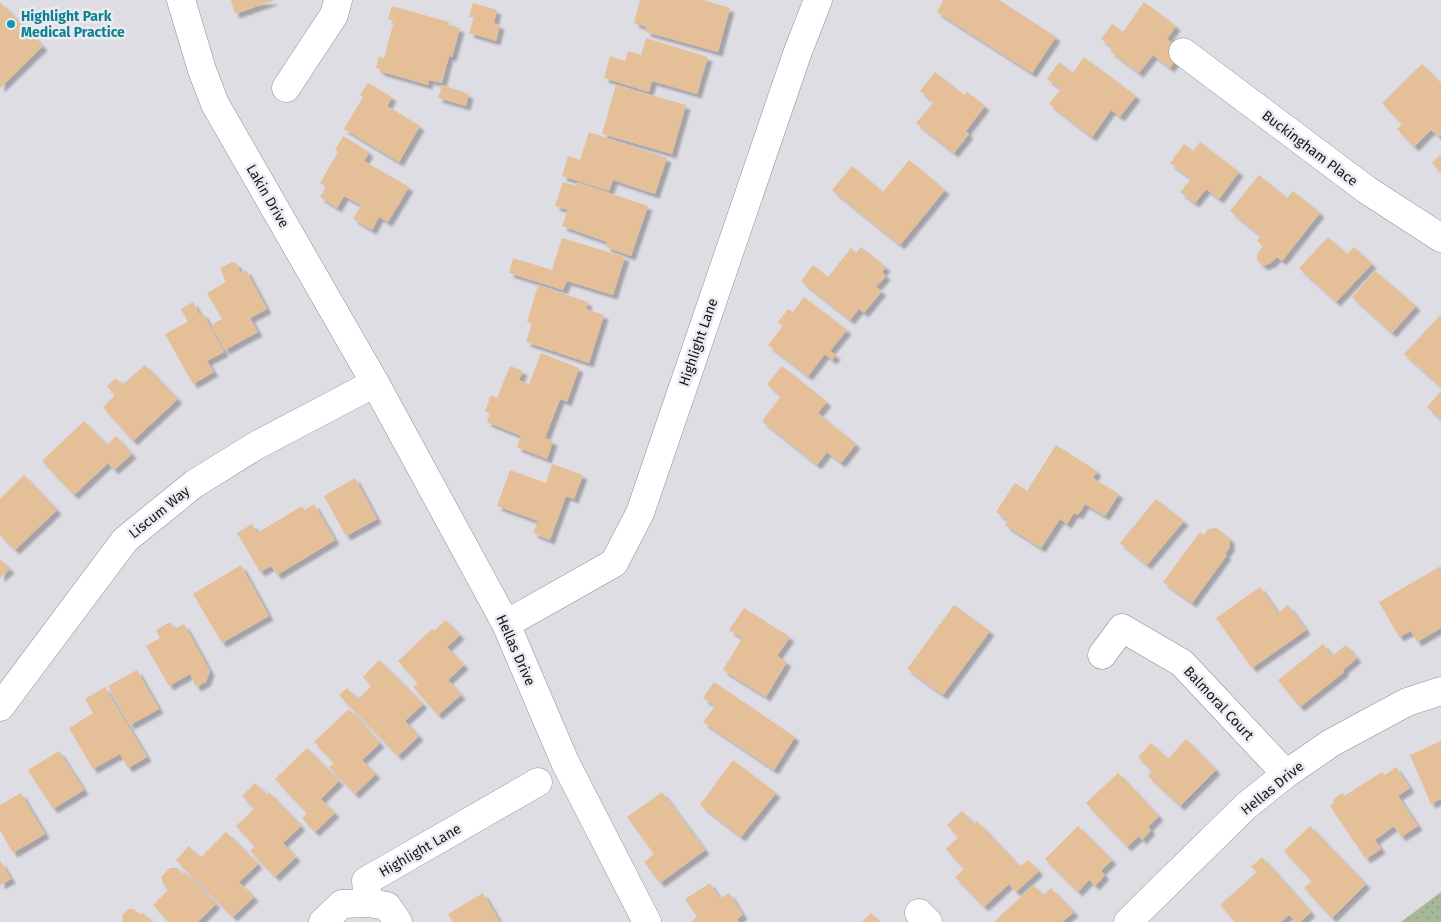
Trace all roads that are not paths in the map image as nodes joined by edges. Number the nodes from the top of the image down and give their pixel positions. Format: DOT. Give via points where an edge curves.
graph roads {
  1 [pos="181,0"];
  2 [pos="338,0"];
  3 [pos="818,0"];
  4 [pos="1183,52"];
  5 [pos="286,88"];
  6 [pos="1441,238"];
  7 [pos="375,383"];
  8 [pos="506,624"];
  9 [pos="1102,655"];
  10 [pos="1441,691"];
  11 [pos="0,707"];
  12 [pos="1286,774"];
  13 [pos="538,782"];
  14 [pos="368,903"];
  15 [pos="323,922"];
  16 [pos="398,922"];
  17 [pos="647,922"];
  18 [pos="1128,922"];
  1 -- 7 [label="street, Lakin Drive" via="216,104"];
  2 -- 5 [label="street" via="334,15"];
  3 -- 8 [label="street, Highlight Lane" via="640,513 614,563"];
  4 -- 6 [label="street, Buckingham Place" via="1367,190"];
  7 -- 8 [label="street, Hellas Drive"];
  7 -- 11 [label="street, Liscum Way" via="256,445 194,484 125,540"];
  8 -- 17 [label="street, Hellas Drive" via="565,762"];
  9 -- 12 [label="street, Balmoral Court" via="1122,628 1182,663"];
  10 -- 12 [label="street, Hellas Drive" via="1407,702 1340,738"];
  12 -- 18 [label="street, Hellas Drive" via="1246,806"];
  13 -- 14 [label="street, Highlight Lane" via="366,881"];
  14 -- 15 [label="street" via="342,904"];
  14 -- 16 [label="street" via="387,906"];
}
